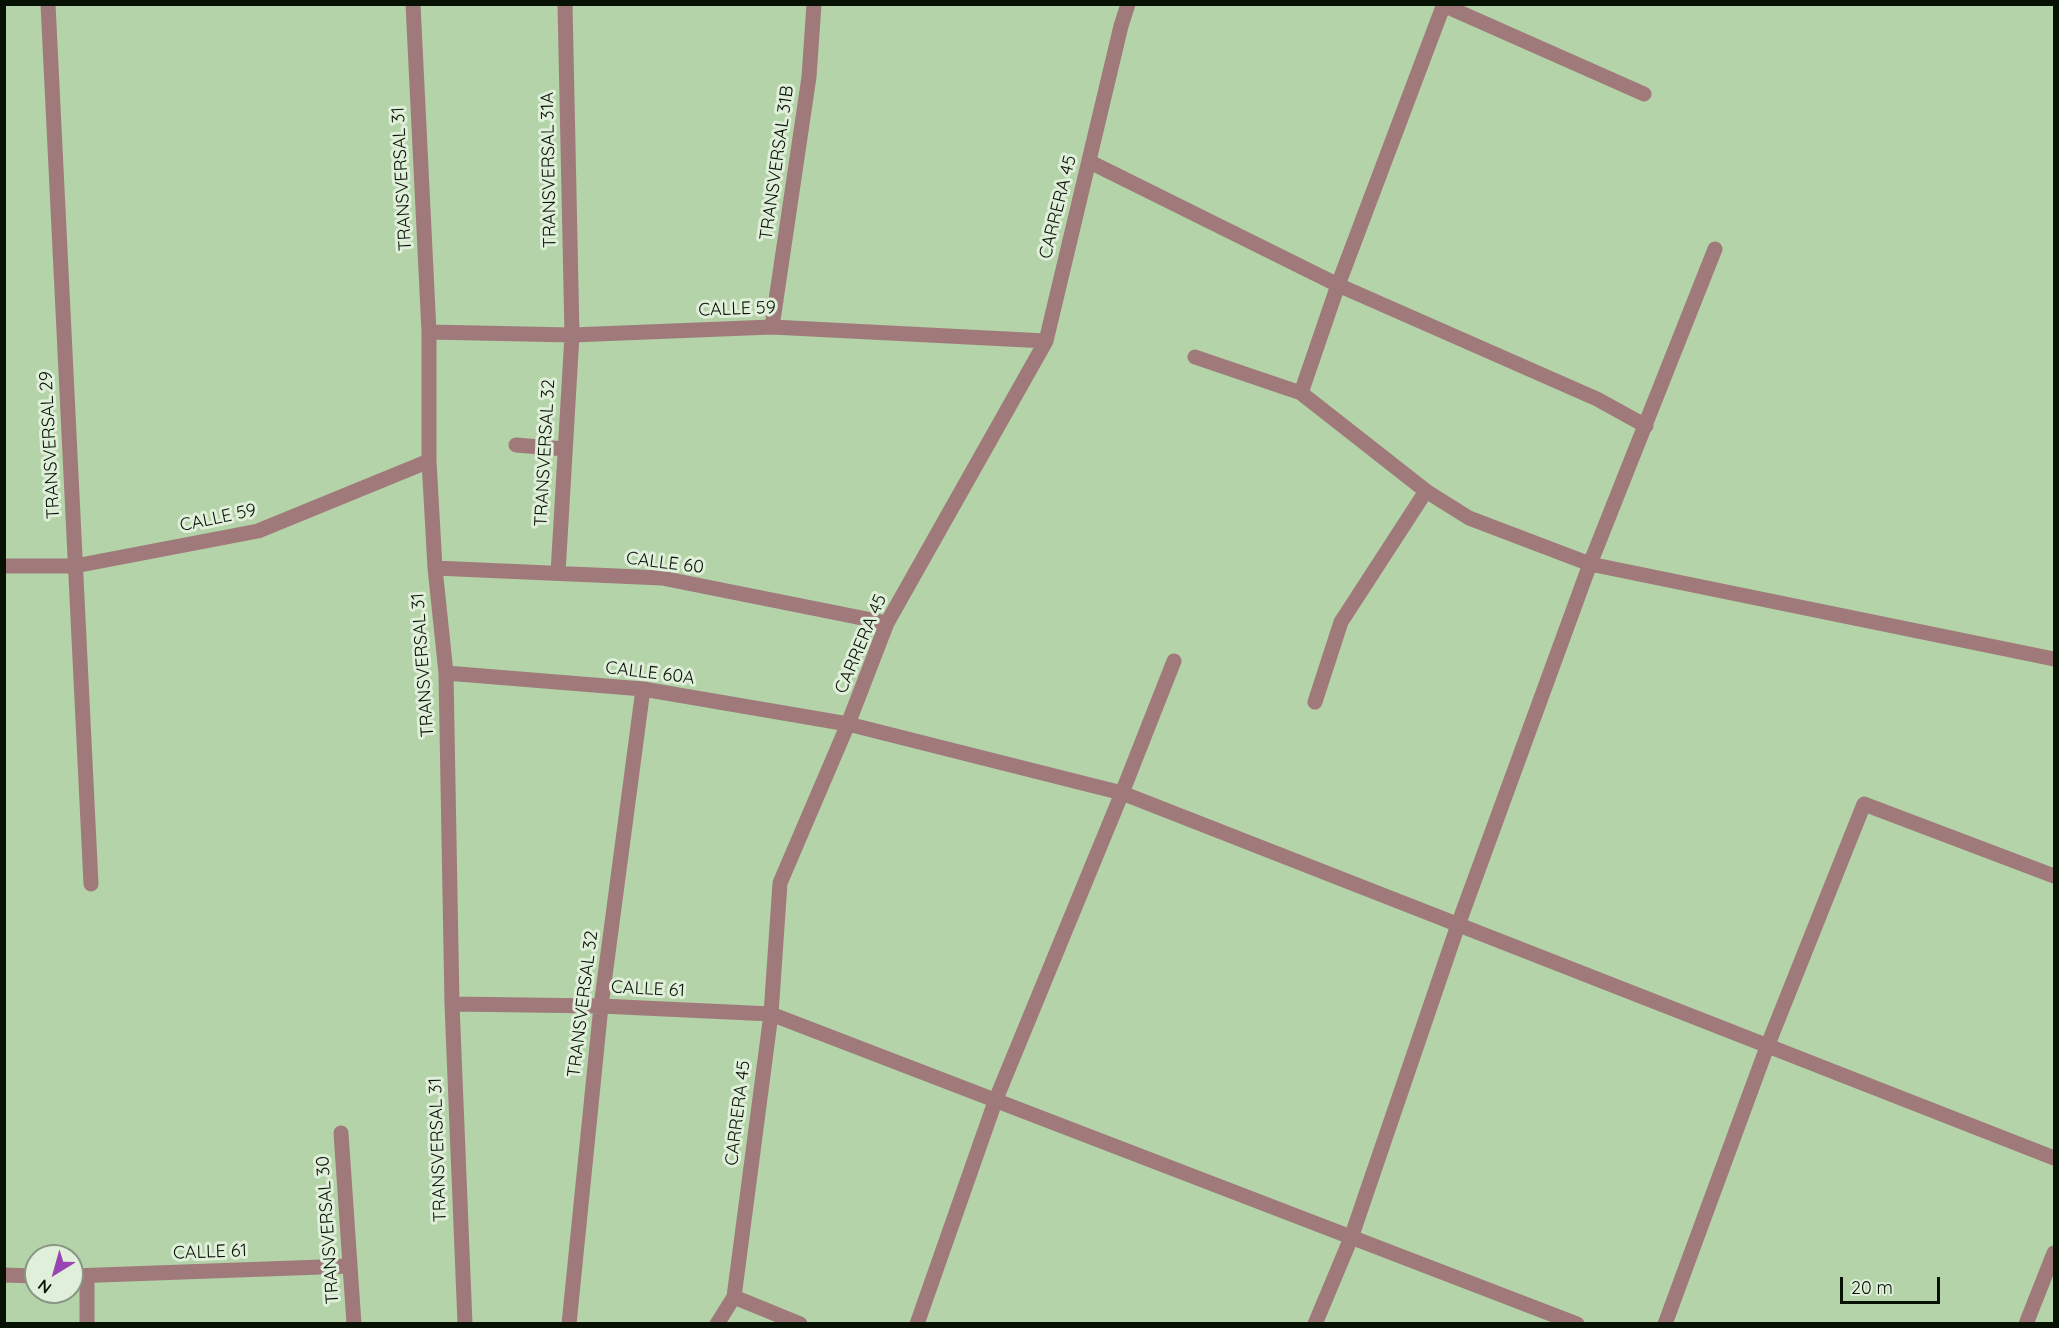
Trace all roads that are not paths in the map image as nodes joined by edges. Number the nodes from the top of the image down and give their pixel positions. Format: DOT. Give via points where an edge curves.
graph roads {
  1 [pos="48,4"];
  2 [pos="413,4"];
  3 [pos="565,4"];
  4 [pos="814,4"];
  5 [pos="1128,4"];
  6 [pos="1443,5"];
  7 [pos="1644,94"];
  8 [pos="1090,162"];
  9 [pos="1715,249"];
  10 [pos="1338,285"];
  11 [pos="772,327"];
  12 [pos="429,332"];
  13 [pos="572,335"];
  14 [pos="1046,341"];
  15 [pos="1195,357"];
  16 [pos="1302,393"];
  17 [pos="1646,426"];
  18 [pos="516,445"];
  19 [pos="565,448"];
  20 [pos="429,461"];
  21 [pos="1426,491"];
  22 [pos="1590,564"];
  23 [pos="4,566"];
  24 [pos="75,566"];
  25 [pos="435,568"];
  26 [pos="558,573"];
  27 [pos="887,623"];
  28 [pos="2055,659"];
  29 [pos="1174,661"];
  30 [pos="446,673"];
  31 [pos="643,689"];
  32 [pos="1315,702"];
  33 [pos="848,724"];
  34 [pos="1122,794"];
  35 [pos="2055,876"];
  36 [pos="91,885"];
  37 [pos="1458,926"];
  38 [pos="452,1004"];
  39 [pos="601,1006"];
  40 [pos="771,1014"];
  41 [pos="1767,1047"];
  42 [pos="996,1098"];
  43 [pos="341,1133"];
  44 [pos="2055,1158"];
  45 [pos="1351,1238"];
  46 [pos="2055,1253"];
  47 [pos="349,1266"];
  48 [pos="4,1275"];
  49 [pos="24,1276"];
  50 [pos="84,1276"];
  51 [pos="734,1297"];
  52 [pos="84,1303"];
  53 [pos="87,1323"];
  54 [pos="354,1323"];
  55 [pos="465,1323"];
  56 [pos="569,1323"];
  57 [pos="717,1323"];
  58 [pos="800,1323"];
  59 [pos="917,1323"];
  60 [pos="1315,1323"];
  61 [pos="1577,1323"];
  62 [pos="1665,1323"];
  63 [pos="2026,1323"];
  1 -- 24 [label="street, TRANSVERSAL 29"];
  2 -- 12 [label="street, TRANSVERSAL 31"];
  3 -- 13 [label="street, TRANSVERSAL 31A"];
  4 -- 11 [label="street, TRANSVERSAL 31B" via="809,77"];
  5 -- 8 [label="street, CARRERA 45"];
  6 -- 7 [label="street"];
  6 -- 10 [label="street"];
  8 -- 10 [label="street"];
  8 -- 14 [label="street, CARRERA 45"];
  9 -- 17 [label="street"];
  10 -- 16 [label="street"];
  10 -- 17 [label="street" via="1597,399"];
  11 -- 13 [label="street, CALLE 59"];
  11 -- 14 [label="street, CALLE 59"];
  12 -- 13 [label="street, CALLE 59"];
  12 -- 20 [label="street, TRANSVERSAL 31"];
  13 -- 19 [label="street, TRANSVERSAL 32"];
  14 -- 27 [label="street, CARRERA 45"];
  15 -- 16 [label="street"];
  16 -- 21 [label="street"];
  17 -- 22 [label="street"];
  18 -- 19 [label="street"];
  19 -- 26 [label="street, TRANSVERSAL 32"];
  20 -- 24 [label="street, CALLE 59" via="258,531"];
  20 -- 25 [label="street, TRANSVERSAL 31"];
  21 -- 22 [label="street" via="1469,518"];
  21 -- 32 [label="street" via="1341,622"];
  22 -- 28 [label="street"];
  22 -- 37 [label="street"];
  23 -- 24 [label="street, CALLE 59"];
  24 -- 36 [label="street, TRANSVERSAL 29"];
  25 -- 26 [label="street, CALLE 60"];
  25 -- 30 [label="street, TRANSVERSAL 31"];
  26 -- 27 [label="street, CALLE 60" via="662,578"];
  27 -- 33 [label="street, CARRERA 45"];
  29 -- 34 [label="street"];
  30 -- 31 [label="street, CALLE 60A"];
  30 -- 38 [label="street, TRANSVERSAL 31"];
  31 -- 33 [label="street, CALLE 60A"];
  31 -- 39 [label="street, TRANSVERSAL 32"];
  33 -- 34 [label="street, CALLE 60A"];
  33 -- 40 [label="street, CARRERA 45" via="780,883"];
  34 -- 37 [label="street, CALLE 60A"];
  34 -- 42 [label="street"];
  35 -- 41 [label="street" via="1864,804"];
  37 -- 41 [label="street, CALLE 60A"];
  37 -- 45 [label="street"];
  38 -- 39 [label="street, CALLE 61"];
  38 -- 55 [label="street, TRANSVERSAL 31"];
  39 -- 40 [label="street, CALLE 61"];
  39 -- 56 [label="street, TRANSVERSAL 32"];
  40 -- 42 [label="street, CALLE 61"];
  40 -- 51 [label="street, CARRERA 45"];
  41 -- 44 [label="street, CALLE 60A"];
  41 -- 62 [label="street"];
  42 -- 45 [label="street, CALLE 61"];
  42 -- 59 [label="street"];
  43 -- 47 [label="street, TRANSVERSAL 30"];
  45 -- 60 [label="street"];
  45 -- 61 [label="street, CALLE 61"];
  46 -- 63 [label="street"];
  47 -- 50 [label="street, CALLE 61"];
  47 -- 54 [label="street, TRANSVERSAL 30"];
  48 -- 49 [label="street"];
  51 -- 57 [label="street, CARRERA 45"];
  51 -- 58 [label="street"];
  52 -- 53 [label="street"];
}
